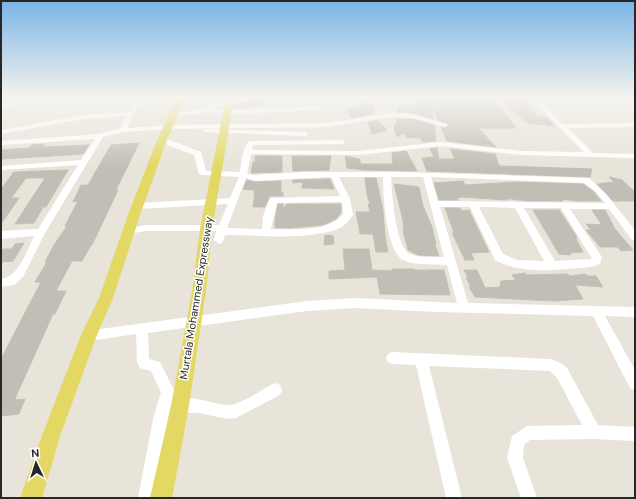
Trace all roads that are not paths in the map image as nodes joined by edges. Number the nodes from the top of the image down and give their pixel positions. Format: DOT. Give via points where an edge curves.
graph roads {
  1 [pos="60,121"];
  2 [pos="127,121"];
  3 [pos="171,121"];
  4 [pos="212,121"];
  5 [pos="228,121"];
  6 [pos="265,121"];
  7 [pos="303,121"];
  8 [pos="350,121"];
  9 [pos="432,121"];
  10 [pos="557,121"];
  11 [pos="445,125"];
  12 [pos="562,126"];
  13 [pos="635,126"];
  14 [pos="124,130"];
  15 [pos="1,132"];
  16 [pos="165,133"];
  17 [pos="305,134"];
  18 [pos="100,136"];
  19 [pos="342,142"];
  20 [pos="1,143"];
  21 [pos="247,152"];
  22 [pos="591,154"];
  23 [pos="635,156"];
  24 [pos="84,162"];
  25 [pos="1,169"];
  26 [pos="217,174"];
  27 [pos="387,174"];
  28 [pos="334,175"];
  29 [pos="426,175"];
  30 [pos="243,176"];
  31 [pos="346,199"];
  32 [pos="212,201"];
  33 [pos="234,201"];
  34 [pos="434,204"];
  35 [pos="473,205"];
  36 [pos="137,206"];
  37 [pos="518,206"];
  38 [pos="564,206"];
  39 [pos="611,206"];
  40 [pos="129,231"];
  41 [pos="41,232"];
  42 [pos="217,232"];
  43 [pos="266,232"];
  44 [pos="1,235"];
  45 [pos="635,237"];
  46 [pos="451,261"];
  47 [pos="551,264"];
  48 [pos="1,283"];
  49 [pos="464,307"];
  50 [pos="596,311"];
  51 [pos="635,312"];
  52 [pos="194,320"];
  53 [pos="142,329"];
  54 [pos="89,335"];
  55 [pos="392,358"];
  56 [pos="421,360"];
  57 [pos="633,376"];
  58 [pos="275,390"];
  59 [pos="164,406"];
  60 [pos="180,406"];
  61 [pos="594,432"];
  62 [pos="635,434"];
  63 [pos="31,498"];
  64 [pos="146,498"];
  65 [pos="161,498"];
  66 [pos="454,498"];
  67 [pos="529,498"];
  1 -- 15 [label="street"];
  2 -- 14 [label="street"];
  3 -- 16 [label="main road"];
  4 -- 16 [label="street" via="198,130 199,126"];
  5 -- 26 [label="main road, Murtala Mohammed Expressway"];
  6 -- 17 [label="street"];
  7 -- 8 [label="street" via="327,125"];
  9 -- 11 [label="street"];
  10 -- 12 [label="street"];
  12 -- 13 [label="street"];
  12 -- 22 [label="street"];
  14 -- 16 [label="street"];
  14 -- 18 [label="street"];
  16 -- 26 [label="street" via="198,154 203,172"];
  16 -- 36 [label="main road"];
  18 -- 20 [label="street"];
  18 -- 24 [label="street"];
  19 -- 21 [label="street" via="252,142"];
  21 -- 22 [label="street" via="384,152 440,144 521,153"];
  21 -- 30 [label="street"];
  22 -- 23 [label="street"];
  24 -- 25 [label="street"];
  24 -- 41 [label="street"];
  26 -- 30 [label="street"];
  26 -- 32 [label="main road, Murtala Mohammed Expressway"];
  27 -- 28 [label="street"];
  27 -- 29 [label="street"];
  27 -- 46 [label="street" via="395,237 402,254 410,258"];
  28 -- 30 [label="street" via="255,178"];
  28 -- 31 [label="street"];
  29 -- 34 [label="street"];
  29 -- 39 [label="street" via="586,180 593,183"];
  30 -- 33 [label="street"];
  31 -- 43 [label="street" via="348,216 336,226 303,231"];
  31 -- 43 [label="street" via="273,200"];
  32 -- 33 [label="street"];
  32 -- 36 [label="street"];
  32 -- 42 [label="main road, Murtala Mohammed Expressway"];
  33 -- 42 [label="street"];
  34 -- 35 [label="street"];
  34 -- 46 [label="street"];
  35 -- 37 [label="street"];
  35 -- 47 [label="street" via="499,257 505,262 525,266"];
  36 -- 40 [label="main road"];
  37 -- 38 [label="street"];
  37 -- 47 [label="street"];
  38 -- 39 [label="street"];
  38 -- 47 [label="street" via="597,257 596,261 591,263"];
  39 -- 45 [label="street"];
  40 -- 42 [label="street" via="146,228"];
  40 -- 54 [label="main road" via="106,298"];
  41 -- 44 [label="street"];
  41 -- 48 [label="street" via="19,274 10,282"];
  42 -- 43 [label="street"];
  42 -- 52 [label="main road, Murtala Mohammed Expressway"];
  46 -- 49 [label="street"];
  49 -- 50 [label="street"];
  49 -- 52 [label="street" via="355,303 307,306"];
  50 -- 51 [label="street"];
  50 -- 57 [label="street"];
  52 -- 53 [label="street"];
  52 -- 60 [label="main road, Murtala Mohammed Expressway"];
  53 -- 54 [label="street"];
  53 -- 59 [label="street" via="143,362 155,366 168,392"];
  54 -- 63 [label="main road" via="52,433"];
  55 -- 56 [label="street"];
  56 -- 61 [label="street" via="551,364 562,373"];
  56 -- 66 [label="street"];
  58 -- 60 [label="street" via="236,411"];
  59 -- 60 [label="street"];
  59 -- 64 [label="street"];
  60 -- 65 [label="main road, Murtala Mohammed Expressway"];
  61 -- 62 [label="street"];
  61 -- 67 [label="street" via="527,433 516,441 515,458"];
}
